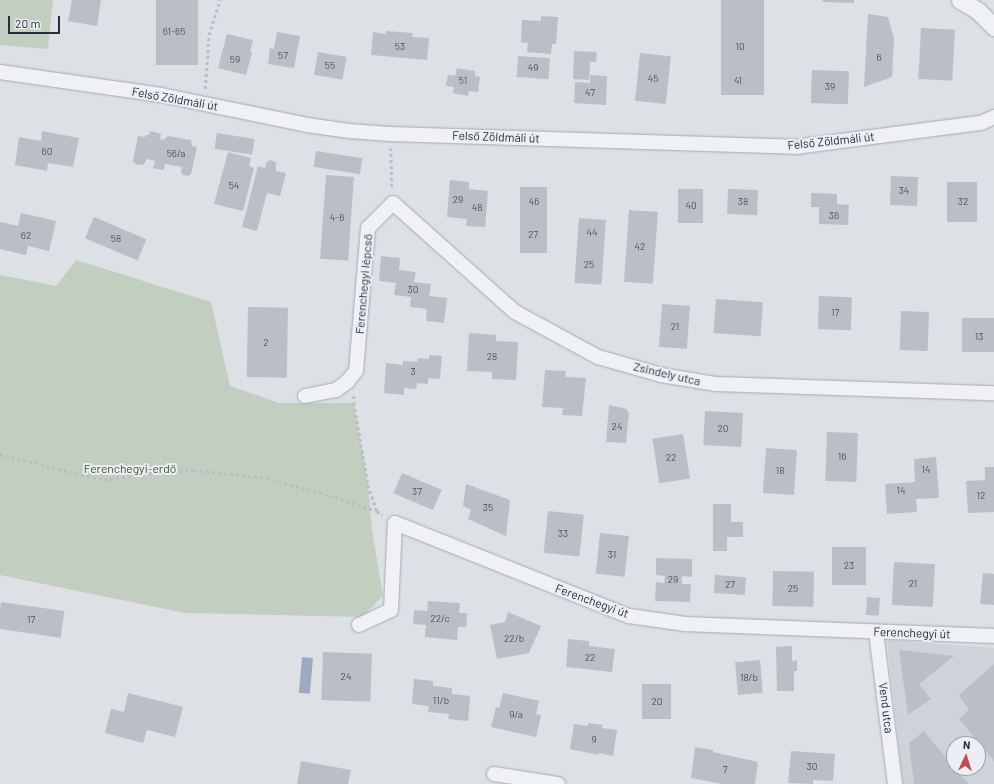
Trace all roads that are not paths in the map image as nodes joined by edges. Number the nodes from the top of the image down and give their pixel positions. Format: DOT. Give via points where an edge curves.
graph roads {
  1 [pos="960,0"];
  2 [pos="994,26"];
  3 [pos="0,72"];
  4 [pos="994,117"];
  5 [pos="393,203"];
  6 [pos="994,393"];
  7 [pos="305,396"];
  8 [pos="359,625"];
  9 [pos="876,632"];
  10 [pos="994,636"];
  11 [pos="494,774"];
  12 [pos="558,784"];
  13 [pos="896,784"];
  1 -- 2 [label="street" via="978,11"];
  3 -- 4 [label="street, Felső Zöldmáli út" via="161,95 307,125 390,134 795,147 981,123"];
  5 -- 6 [label="street, Zsindely utca" via="514,312 598,357 661,375 716,384"];
  5 -- 7 [label="street, Ferenchegyi lépcső" via="368,228 356,371 348,382 336,390"];
  8 -- 9 [label="street, Ferenchegyi út" via="391,610 395,523 629,616 685,624"];
  9 -- 10 [label="street, Ferenchegyi út"];
  9 -- 13 [label="street, Vend utca"];
  11 -- 12 [label="street"];
}
